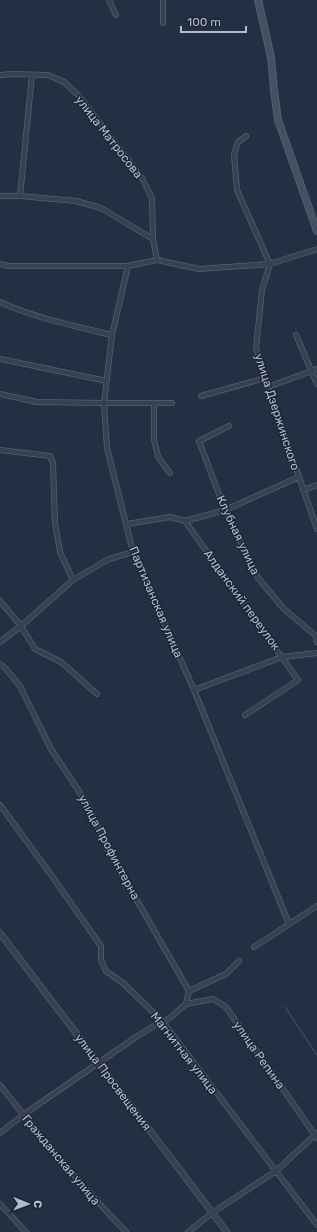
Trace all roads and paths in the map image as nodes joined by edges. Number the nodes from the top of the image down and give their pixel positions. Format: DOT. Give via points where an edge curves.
graph roads {
  1 [pos="109,0"];
  2 [pos="163,0"];
  3 [pos="258,0"];
  4 [pos="116,15"];
  5 [pos="162,23"];
  6 [pos="0,75"];
  7 [pos="32,75"];
  8 [pos="246,136"];
  9 [pos="0,196"];
  10 [pos="20,196"];
  11 [pos="317,231"];
  12 [pos="154,239"];
  13 [pos="317,249"];
  14 [pos="157,260"];
  15 [pos="0,264"];
  16 [pos="270,264"];
  17 [pos="128,266"];
  18 [pos="0,302"];
  19 [pos="112,335"];
  20 [pos="296,335"];
  21 [pos="0,359"];
  22 [pos="317,369"];
  23 [pos="312,371"];
  24 [pos="265,378"];
  25 [pos="107,381"];
  26 [pos="317,384"];
  27 [pos="268,387"];
  28 [pos="0,394"];
  29 [pos="201,396"];
  30 [pos="104,403"];
  31 [pos="154,403"];
  32 [pos="172,403"];
  33 [pos="229,426"];
  34 [pos="0,450"];
  35 [pos="170,473"];
  36 [pos="299,477"];
  37 [pos="317,485"];
  38 [pos="304,490"];
  39 [pos="225,510"];
  40 [pos="185,521"];
  41 [pos="127,524"];
  42 [pos="317,530"];
  43 [pos="133,552"];
  44 [pos="73,580"];
  45 [pos="0,601"];
  46 [pos="22,626"];
  47 [pos="0,642"];
  48 [pos="317,642"];
  49 [pos="317,653"];
  50 [pos="282,657"];
  51 [pos="0,664"];
  52 [pos="194,690"];
  53 [pos="97,694"];
  54 [pos="245,715"];
  55 [pos="0,805"];
  56 [pos="317,906"];
  57 [pos="289,924"];
  58 [pos="0,932"];
  59 [pos="254,947"];
  60 [pos="239,961"];
  61 [pos="189,991"];
  62 [pos="186,1004"];
  63 [pos="162,1021"];
  64 [pos="99,1063"];
  65 [pos="0,1085"];
  66 [pos="23,1115"];
  67 [pos="0,1133"];
  68 [pos="316,1135"];
  69 [pos="276,1171"];
  70 [pos="0,1204"];
  71 [pos="212,1213"];
  72 [pos="317,1225"];
  73 [pos="26,1232"];
  74 [pos="126,1232"];
  75 [pos="188,1232"];
  76 [pos="227,1232"];
  1 -- 4 [label="street"];
  2 -- 5 [label="street"];
  3 -- 11 [label="main road" via="271,57 278,120"];
  6 -- 7 [label="street, улица Матросова"];
  7 -- 10 [label="street"];
  7 -- 12 [label="street, улица Матросова" via="48,75 64,82 78,96 142,178 152,198"];
  8 -- 16 [label="street" via="238,142 234,155 237,190"];
  9 -- 10 [label="street"];
  10 -- 12 [label="street" via="76,201 101,208"];
  12 -- 14 [label="street, улица Матросова"];
  13 -- 16 [label="street"];
  14 -- 16 [label="street" via="199,269"];
  14 -- 17 [label="street"];
  15 -- 17 [label="street"];
  16 -- 24 [label="street, улица Дзержинского" via="262,290 256,348"];
  17 -- 19 [label="street, Партизанская улица"];
  18 -- 19 [label="street" via="58,322"];
  19 -- 25 [label="street, Партизанская улица"];
  20 -- 23 [label="street"];
  21 -- 25 [label="street"];
  22 -- 23 [label="street"];
  23 -- 26 [label="street"];
  23 -- 27 [label="street"];
  24 -- 27 [label="street, улица Дзержинского"];
  24 -- 29 [label="street"];
  25 -- 30 [label="street, Партизанская улица"];
  27 -- 36 [label="street, улица Дзержинского"];
  28 -- 30 [label="street" via="37,402"];
  30 -- 31 [label="street"];
  30 -- 41 [label="street, Партизанская улица" via="107,448"];
  31 -- 32 [label="street"];
  31 -- 35 [label="street" via="154,439 158,457"];
  33 -- 39 [label="street, Клубная улица" via="199,441"];
  34 -- 44 [label="street" via="50,456 53,463 55,523 60,552"];
  36 -- 38 [label="street, улица Дзержинского"];
  36 -- 39 [label="street"];
  37 -- 38 [label="street"];
  38 -- 42 [label="street, улица Дзержинского"];
  39 -- 40 [label="street"];
  39 -- 48 [label="street, Клубная улица" via="258,578 283,608 316,636"];
  40 -- 41 [label="street" via="170,517"];
  40 -- 50 [label="street, Алданский переулок"];
  41 -- 43 [label="street, Партизанская улица"];
  43 -- 44 [label="street" via="109,559"];
  43 -- 52 [label="street, Партизанская улица"];
  44 -- 46 [label="street"];
  45 -- 46 [label="street"];
  46 -- 47 [label="street"];
  46 -- 53 [label="street" via="35,648 61,662"];
  49 -- 50 [label="street"];
  50 -- 52 [label="street"];
  50 -- 54 [label="street, Алданский переулок" via="298,680"];
  51 -- 61 [label="street, улица Профинтерна" via="20,686 51,749 88,805 109,852"];
  52 -- 57 [label="street, Партизанская улица"];
  55 -- 63 [label="street, Магнитная улица" via="101,946 101,960 106,971 123,982"];
  56 -- 57 [label="street"];
  57 -- 59 [label="street"];
  58 -- 64 [label="street, улица Просвещения"];
  60 -- 61 [label="street" via="226,974"];
  61 -- 62 [label="street"];
  62 -- 63 [label="street" via="167,1020"];
  62 -- 68 [label="street, улица Репина" via="213,999 226,1008"];
  63 -- 64 [label="street"];
  63 -- 69 [label="street, Магнитная улица"];
  64 -- 66 [label="street"];
  64 -- 71 [label="street, улица Просвещения"];
  65 -- 66 [label="street, Гражданская улица"];
  66 -- 67 [label="street"];
  66 -- 74 [label="street, Гражданская улица" via="88,1193"];
  68 -- 69 [label="street"];
  69 -- 71 [label="street"];
  69 -- 72 [label="street, Магнитная улица"];
  70 -- 73 [label="street"];
  71 -- 75 [label="street"];
  71 -- 76 [label="street, улица Просвещения"];
}
